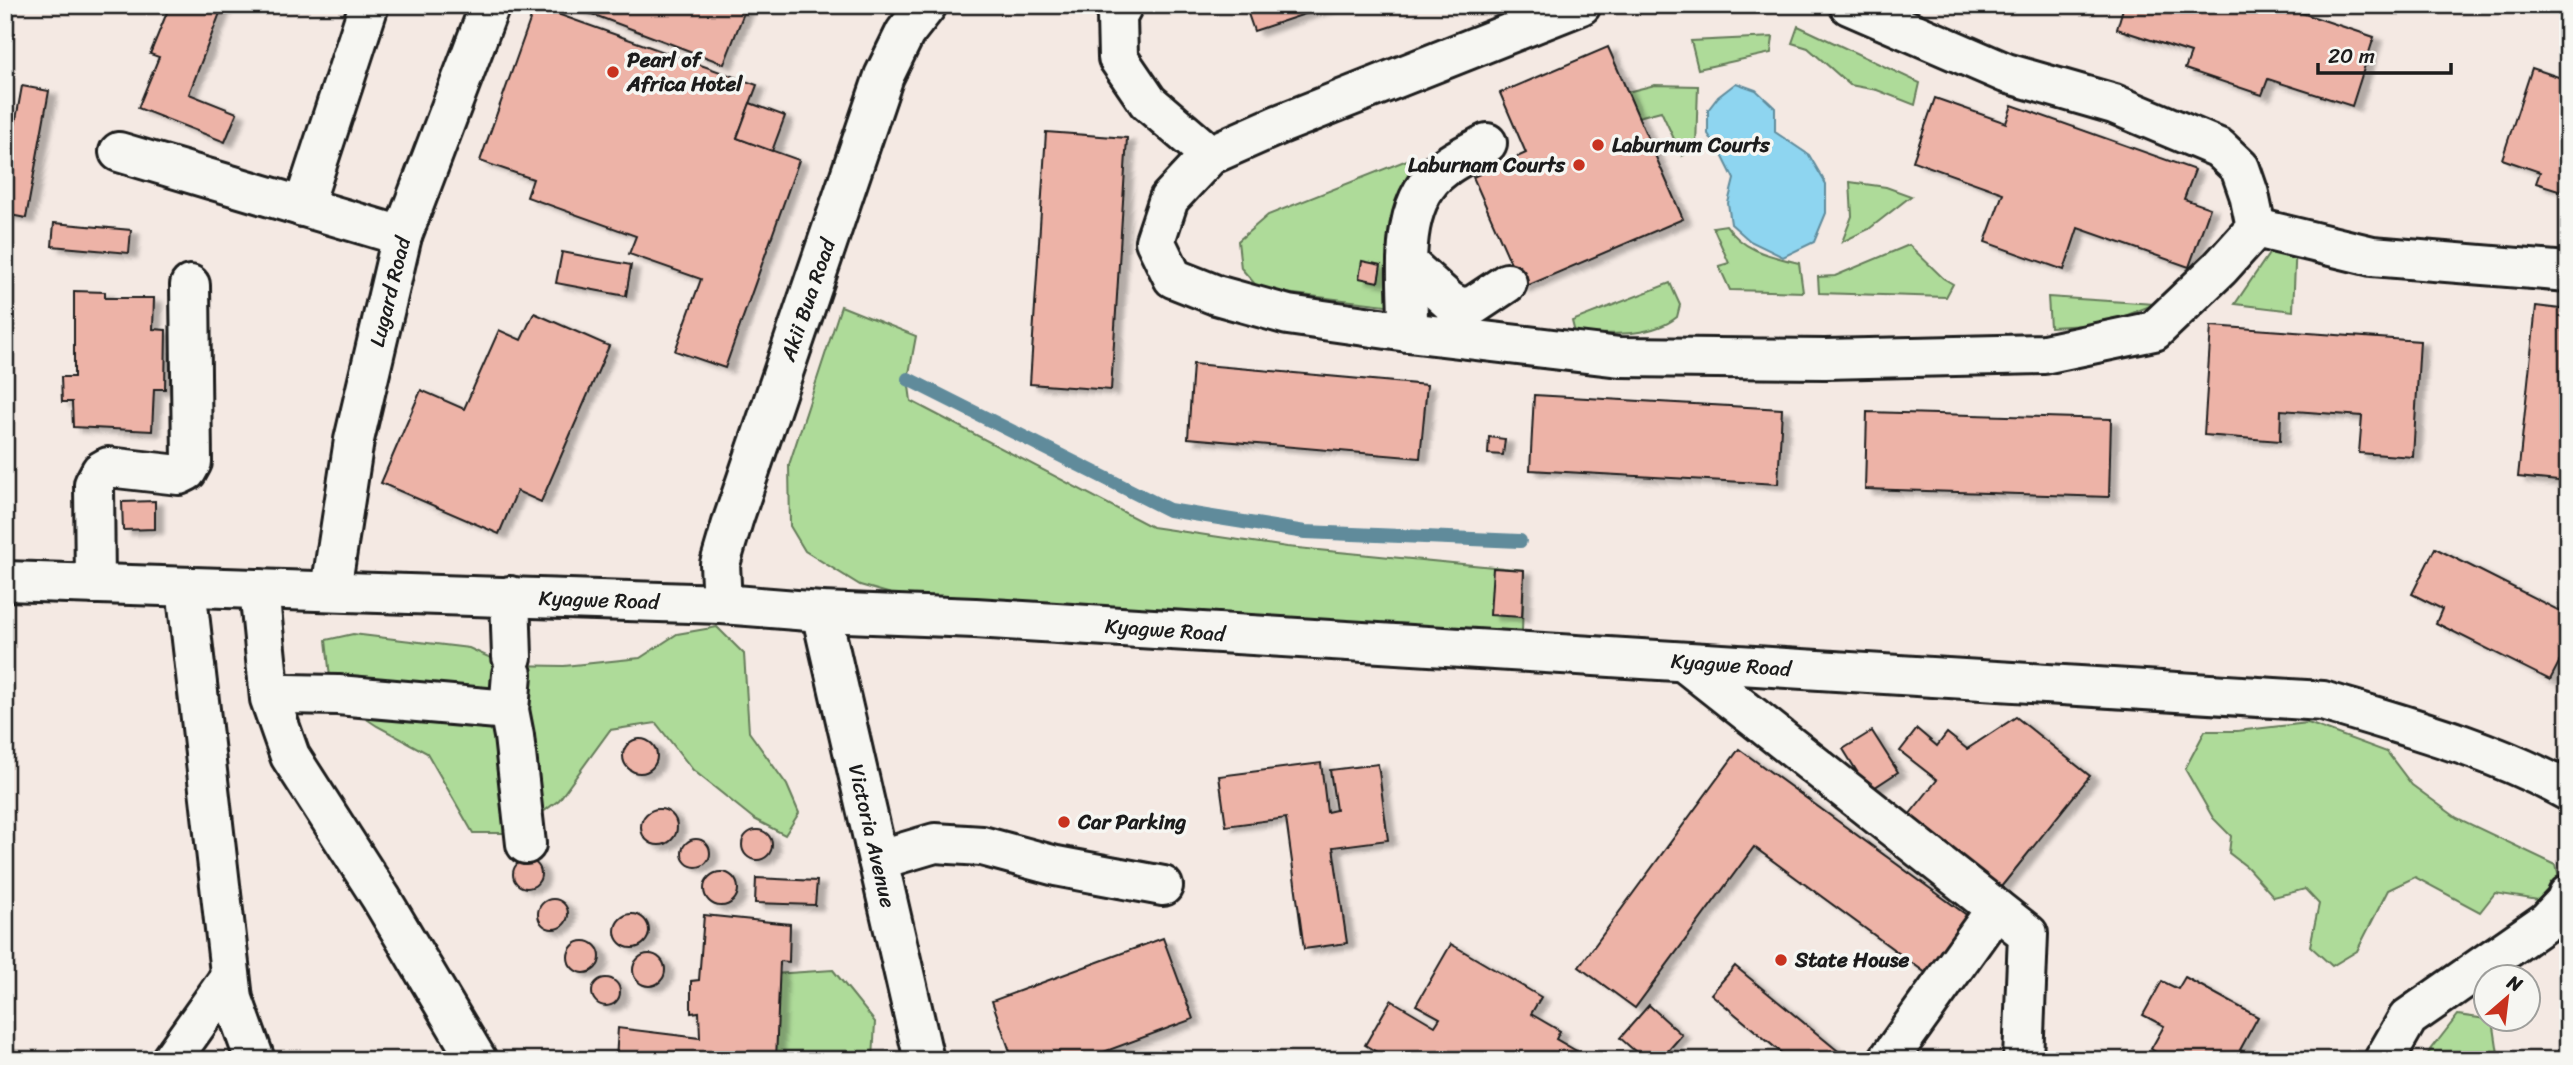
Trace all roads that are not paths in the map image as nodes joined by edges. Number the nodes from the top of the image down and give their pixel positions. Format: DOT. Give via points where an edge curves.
graph roads {
  1 [pos="369,5"];
  2 [pos="490,5"];
  3 [pos="927,5"];
  4 [pos="1123,5"];
  5 [pos="1581,5"];
  6 [pos="1849,5"];
  7 [pos="1487,143"];
  8 [pos="118,152"];
  9 [pos="1210,155"];
  10 [pos="303,207"];
  11 [pos="2256,228"];
  12 [pos="402,236"];
  13 [pos="1407,263"];
  14 [pos="2568,272"];
  15 [pos="1507,283"];
  16 [pos="190,285"];
  17 [pos="1408,332"];
  18 [pos="5,581"];
  19 [pos="95,584"];
  20 [pos="186,587"];
  21 [pos="259,589"];
  22 [pos="331,590"];
  23 [pos="510,596"];
  24 [pos="722,604"];
  25 [pos="821,612"];
  26 [pos="1684,662"];
  27 [pos="511,680"];
  28 [pos="287,694"];
  29 [pos="2568,791"];
  30 [pos="526,844"];
  31 [pos="878,860"];
  32 [pos="1163,886"];
  33 [pos="2568,895"];
  34 [pos="1996,909"];
  35 [pos="230,977"];
  36 [pos="171,1060"];
  37 [pos="255,1060"];
  38 [pos="477,1060"];
  39 [pos="924,1060"];
  40 [pos="1888,1060"];
  41 [pos="2023,1060"];
  42 [pos="2384,1060"];
  1 -- 10 [label="street"];
  2 -- 12 [label="street, Lugard Road"];
  3 -- 24 [label="street, Akii Bua Road" via="905,33 884,76 726,542 720,564"];
  4 -- 9 [label="street" via="1117,16 1118,58 1148,102"];
  5 -- 9 [label="street"];
  6 -- 11 [label="street" via="2006,73 2114,104 2219,148 2240,168"];
  7 -- 13 [label="street" via="1442,169 1420,192 1407,239"];
  8 -- 10 [label="street"];
  9 -- 17 [label="street" via="1169,199 1155,241 1173,278 1288,315"];
  10 -- 12 [label="street"];
  11 -- 14 [label="street" via="2372,256"];
  11 -- 17 [label="street" via="2154,331 2044,354 1620,357"];
  12 -- 22 [label="street, Lugard Road" via="354,440"];
  13 -- 15 [label="street" via="1461,308 1474,305"];
  13 -- 17 [label="street"];
  16 -- 19 [label="street" via="192,462 179,475 108,467 100,471 94,484"];
  18 -- 19 [label="street, Kyagwe Road"];
  19 -- 20 [label="street, Kyagwe Road"];
  20 -- 21 [label="street, Kyagwe Road"];
  20 -- 35 [label="street"];
  21 -- 22 [label="street, Kyagwe Road"];
  21 -- 38 [label="street" via="270,699 290,756"];
  22 -- 23 [label="street, Kyagwe Road"];
  23 -- 24 [label="street, Kyagwe Road"];
  23 -- 27 [label="street"];
  24 -- 25 [label="street, Kyagwe Road"];
  25 -- 26 [label="street, Kyagwe Road"];
  25 -- 31 [label="street, Victoria Avenue"];
  26 -- 29 [label="street, Kyagwe Road" via="2323,701 2529,769"];
  26 -- 34 [label="street"];
  27 -- 28 [label="street" via="338,695"];
  27 -- 30 [label="street"];
  31 -- 32 [label="street" via="935,843 982,846 1056,866"];
  31 -- 39 [label="street, Victoria Avenue"];
  33 -- 42 [label="street" via="2547,921 2408,1018"];
  34 -- 40 [label="street"];
  34 -- 41 [label="street" via="2028,934"];
  35 -- 36 [label="street"];
  35 -- 37 [label="street"];
}
